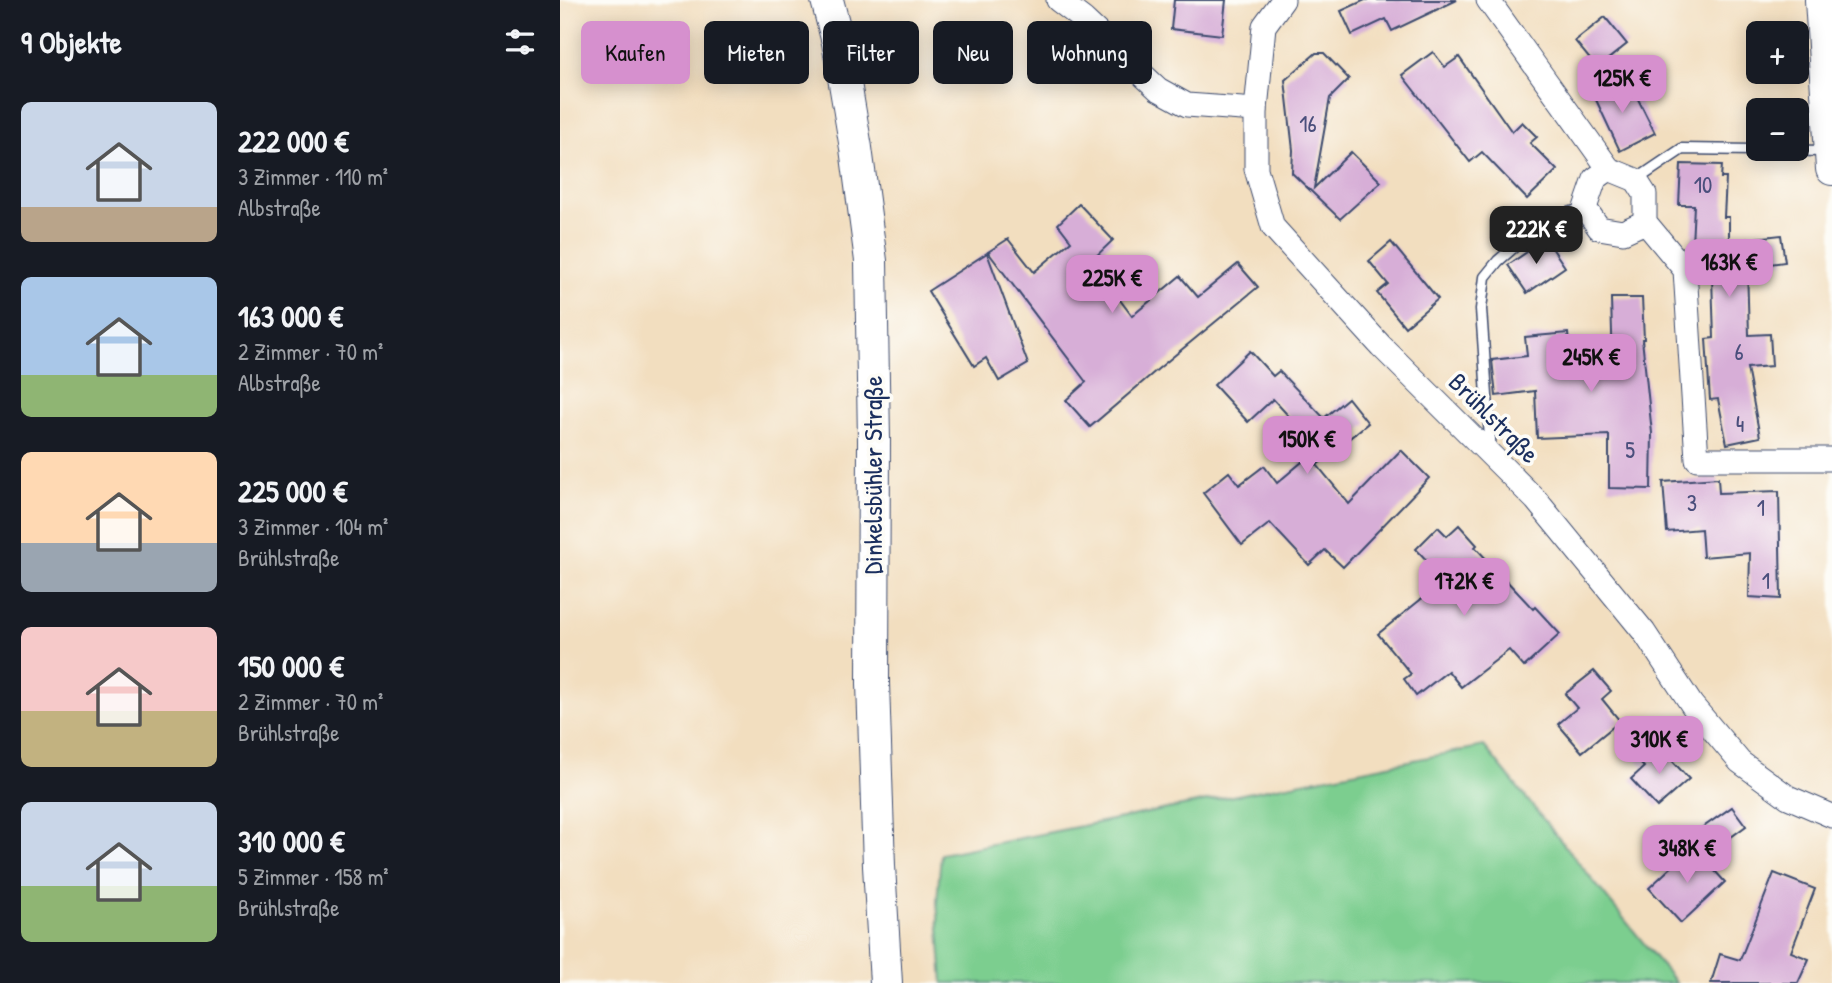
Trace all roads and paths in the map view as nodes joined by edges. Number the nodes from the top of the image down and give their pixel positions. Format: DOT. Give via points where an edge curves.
graph roads {
  1 [pos="827,0"];
  2 [pos="1058,0"];
  3 [pos="1283,0"];
  4 [pos="1488,0"];
  5 [pos="1821,0"];
  6 [pos="1256,110"];
  7 [pos="1830,115"];
  8 [pos="1831,151"];
  9 [pos="1609,169"];
  10 [pos="1832,169"];
  11 [pos="1636,180"];
  12 [pos="1585,208"];
  13 [pos="1646,222"];
  14 [pos="1491,453"];
  15 [pos="1832,459"];
  16 [pos="1832,816"];
  17 [pos="885,968"];
  1 -- 17 [label="main road, Dinkelsbühler Straße" via="841,56 871,261 873,683"];
  2 -- 6 [label="street" via="1158,89 1186,105"];
  3 -- 6 [label="street, Brühlstraße" via="1264,26"];
  4 -- 9 [label="street"];
  5 -- 7 [label="main road"];
  6 -- 14 [label="street, Brühlstraße" via="1256,169 1273,227 1381,346"];
  7 -- 8 [label="main road"];
  8 -- 10 [label="main road"];
  8 -- 11 [label="lane" via="1682,149"];
  9 -- 11 [label="street"];
  9 -- 12 [label="street" via="1595,179"];
  11 -- 13 [label="street" via="1645,194"];
  12 -- 13 [label="street" via="1599,228 1623,232"];
  12 -- 14 [label="lane" via="1545,220 1485,277 1480,309"];
  13 -- 15 [label="street" via="1685,270 1697,459"];
  14 -- 16 [label="street, Brühlstraße" via="1536,500 1644,632 1692,705 1740,762 1788,797"];
}
